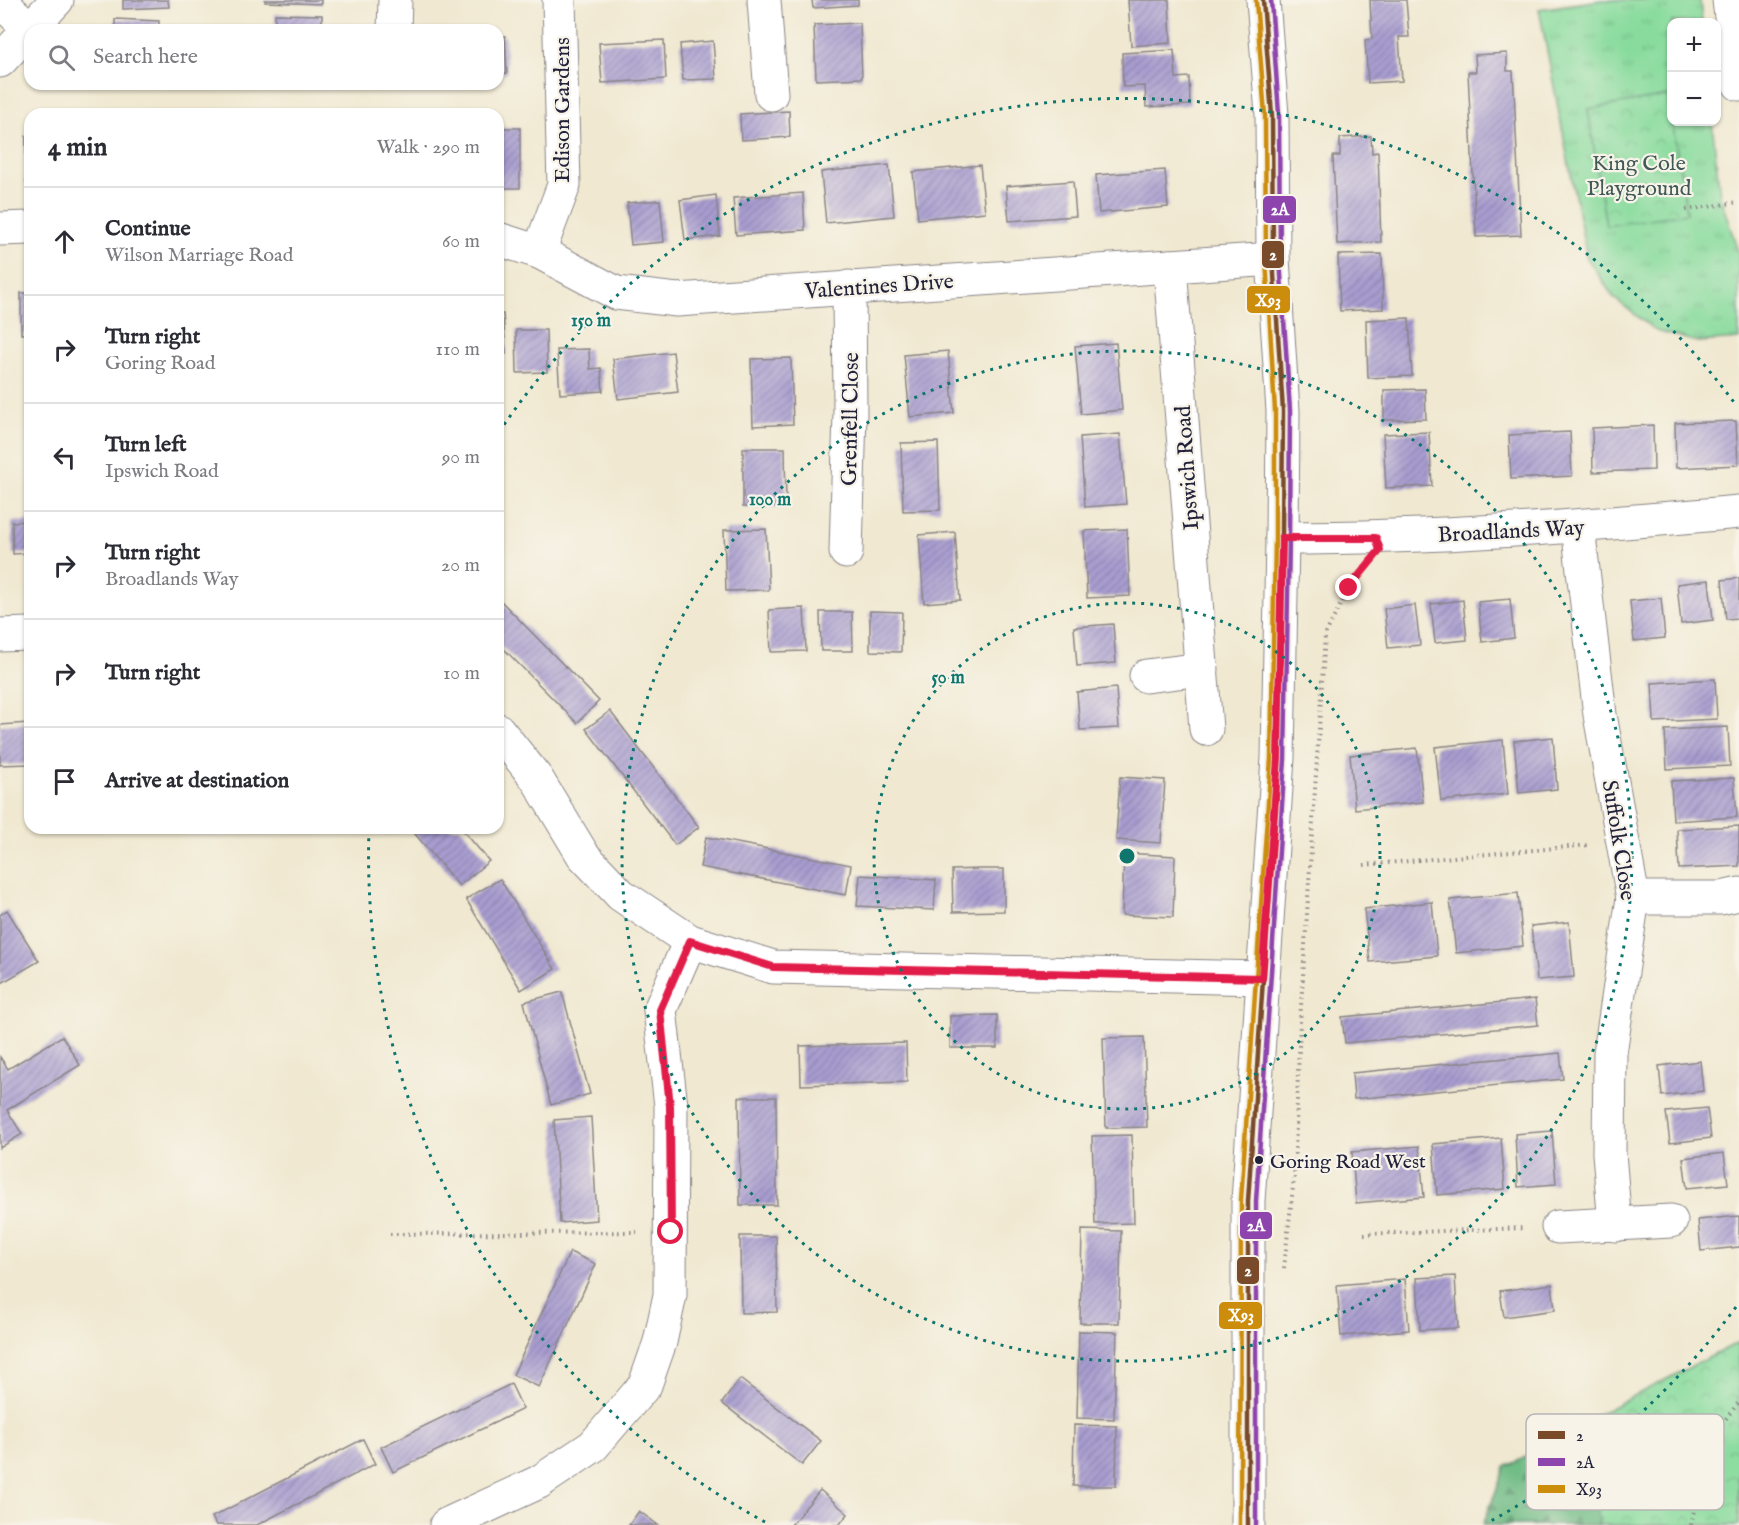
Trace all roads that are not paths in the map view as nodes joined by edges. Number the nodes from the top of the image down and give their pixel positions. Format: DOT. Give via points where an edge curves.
graph roads {
  1 [pos="57,0"];
  2 [pos="395,0"];
  3 [pos="559,0"];
  4 [pos="764,0"];
  5 [pos="1263,0"];
  6 [pos="1729,0"];
  7 [pos="0,1"];
  8 [pos="25,24"];
  9 [pos="35,24"];
  10 [pos="394,24"];
  11 [pos="24,35"];
  12 [pos="0,61"];
  13 [pos="1739,84"];
  14 [pos="771,94"];
  15 [pos="24,228"];
  16 [pos="0,229"];
  17 [pos="504,240"];
  18 [pos="539,252"];
  19 [pos="1273,259"];
  20 [pos="1170,266"];
  21 [pos="849,287"];
  22 [pos="1739,512"];
  23 [pos="1578,527"];
  24 [pos="1282,538"];
  25 [pos="846,552"];
  26 [pos="0,634"];
  27 [pos="24,634"];
  28 [pos="1202,669"];
  29 [pos="1146,676"];
  30 [pos="1206,729"];
  31 [pos="504,738"];
  32 [pos="1739,894"];
  33 [pos="1632,898"];
  34 [pos="690,941"];
  35 [pos="1262,978"];
  36 [pos="1671,1221"];
  37 [pos="1615,1225"];
  38 [pos="1558,1227"];
  39 [pos="446,1525"];
  40 [pos="1248,1525"];
  1 -- 9 [label="street"];
  2 -- 10 [label="street"];
  3 -- 18 [label="street, Edison Gardens" via="564,186"];
  4 -- 14 [label="street"];
  5 -- 19 [label="street" via="1272,115"];
  6 -- 13 [label="street"];
  7 -- 8 [label="street"];
  11 -- 12 [label="street"];
  15 -- 16 [label="street"];
  17 -- 18 [label="street, Valentines Drive"];
  18 -- 21 [label="street, Valentines Drive" via="616,293 677,300"];
  19 -- 20 [label="street, Valentines Drive"];
  19 -- 24 [label="street" via="1283,411"];
  20 -- 21 [label="street, Valentines Drive"];
  20 -- 28 [label="street, Ipswich Road"];
  21 -- 25 [label="street, Grenfell Close"];
  22 -- 23 [label="street, Broadlands Way"];
  23 -- 24 [label="street, Broadlands Way" via="1376,538"];
  23 -- 33 [label="street, Suffolk Close" via="1600,716"];
  24 -- 35 [label="street" via="1278,758"];
  26 -- 27 [label="street"];
  28 -- 29 [label="street"];
  28 -- 30 [label="street, Ipswich Road"];
  31 -- 34 [label="street" via="537,779 583,855 621,895"];
  32 -- 33 [label="street" via="1721,898"];
  33 -- 37 [label="street, Suffolk Close" via="1610,1053 1609,1153"];
  34 -- 35 [label="street" via="773,967"];
  34 -- 39 [label="street" via="660,1010 670,1106 670,1296 645,1385 593,1446 539,1482"];
  35 -- 40 [label="street" via="1248,1201"];
  36 -- 37 [label="street"];
  37 -- 38 [label="street"];
}
